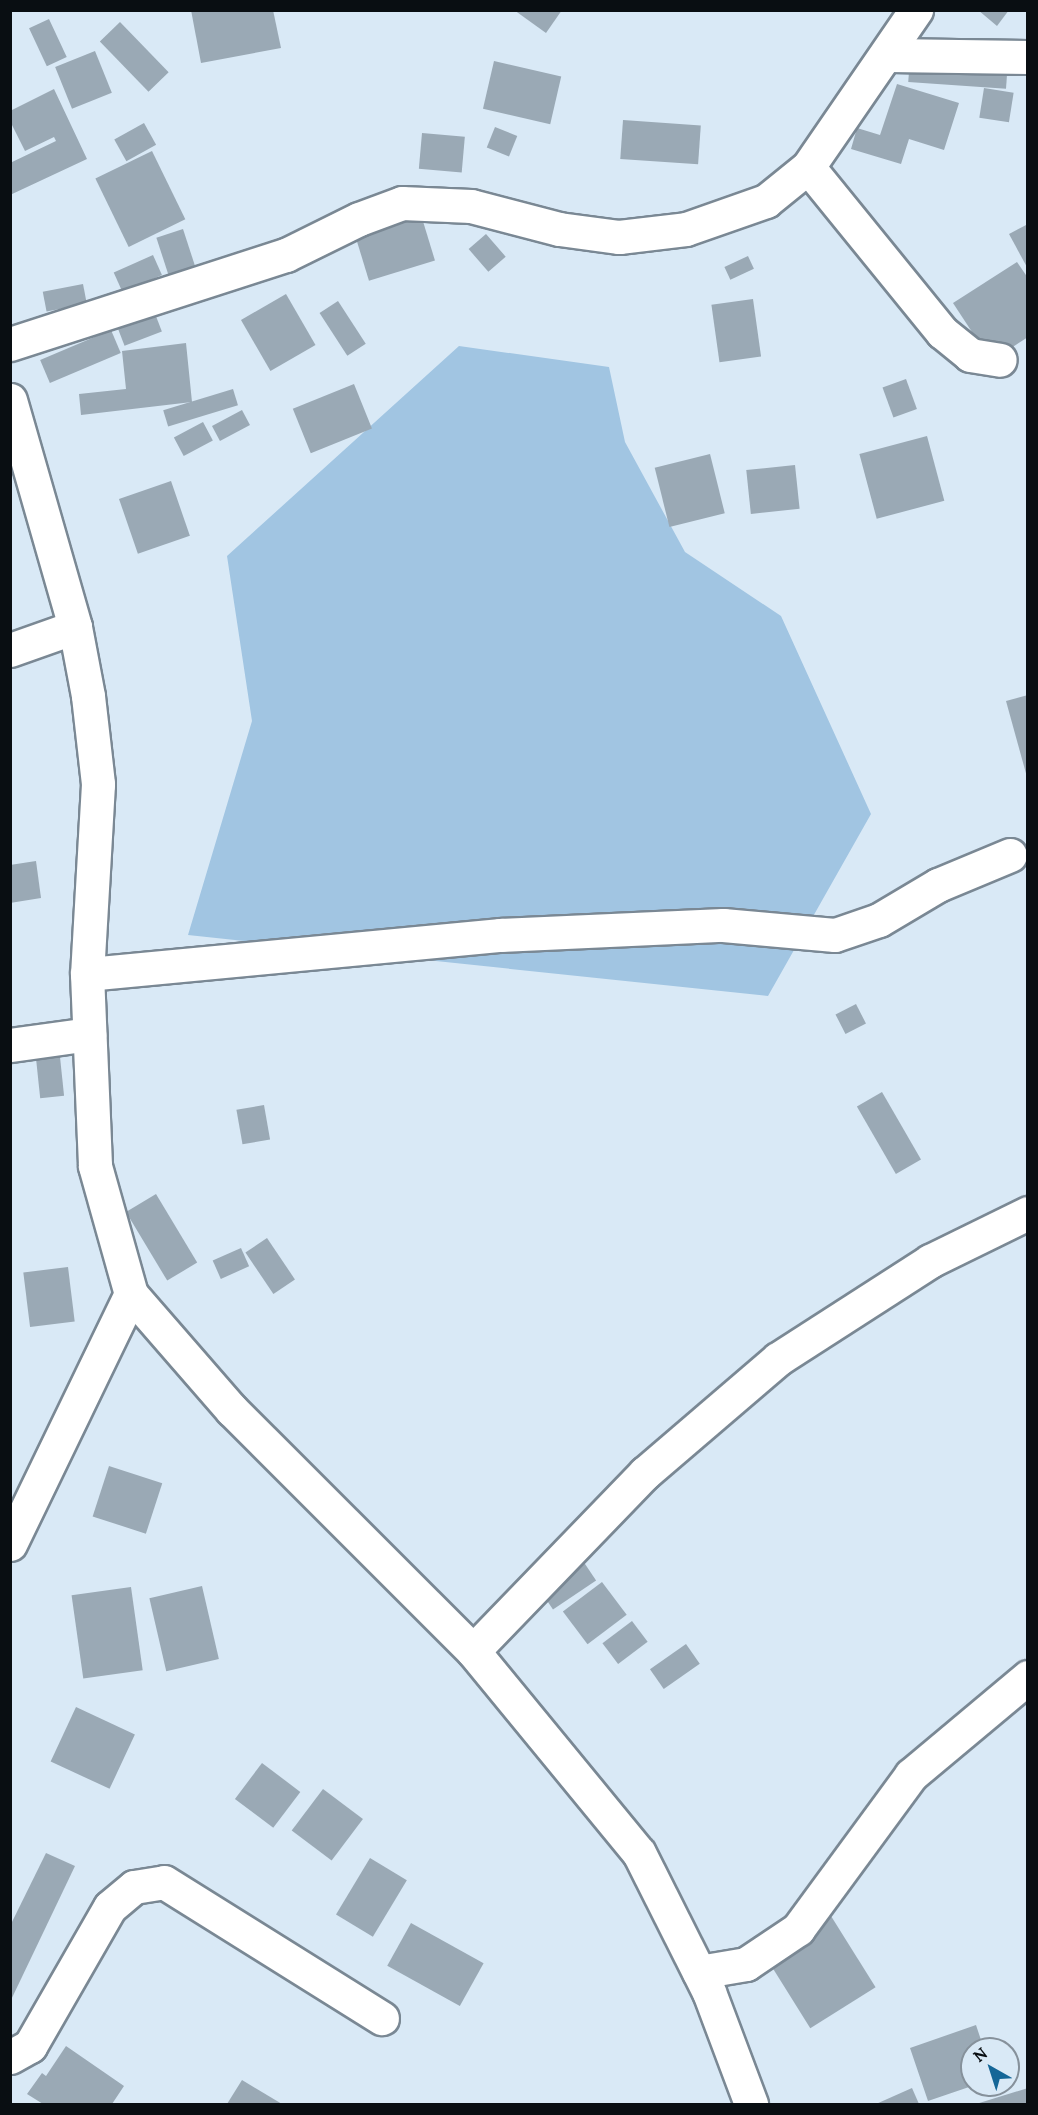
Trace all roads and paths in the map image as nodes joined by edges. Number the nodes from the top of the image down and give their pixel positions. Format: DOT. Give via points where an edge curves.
graph roads {
  1 [pos="916,10"];
  2 [pos="889,55"];
  3 [pos="1028,57"];
  4 [pos="808,167"];
  5 [pos="10,344"];
  6 [pos="1000,360"];
  7 [pos="10,400"];
  8 [pos="75,627"];
  9 [pos="10,650"];
  10 [pos="1010,855"];
  11 [pos="87,974"];
  12 [pos="89,1034"];
  13 [pos="10,1045"];
  14 [pos="1028,1214"];
  15 [pos="131,1294"];
  16 [pos="10,1544"];
  17 [pos="473,1651"];
  18 [pos="1028,1677"];
  19 [pos="699,1972"];
  20 [pos="382,2018"];
  21 [pos="10,2057"];
  22 [pos="751,2104"];
  1 -- 2 [label="street"];
  2 -- 3 [label="street"];
  2 -- 4 [label="street"];
  4 -- 5 [label="street" via="766,201 686,229 619,237 559,229 471,206 402,203 286,255"];
  4 -- 6 [label="street" via="942,332 970,355"];
  7 -- 8 [label="street"];
  8 -- 9 [label="street"];
  8 -- 11 [label="street" via="98,784"];
  10 -- 11 [label="street" via="938,885 879,920 835,935 723,925 500,935"];
  11 -- 12 [label="street"];
  12 -- 13 [label="street"];
  12 -- 15 [label="street" via="95,1166"];
  14 -- 17 [label="street" via="930,1261 778,1359 645,1473"];
  15 -- 16 [label="street"];
  15 -- 17 [label="street" via="232,1410"];
  17 -- 19 [label="street" via="639,1853"];
  18 -- 19 [label="street" via="911,1775 798,1929 746,1964"];
  19 -- 22 [label="street"];
  20 -- 21 [label="street" via="164,1882 134,1887 110,1907 30,2046"];
}
